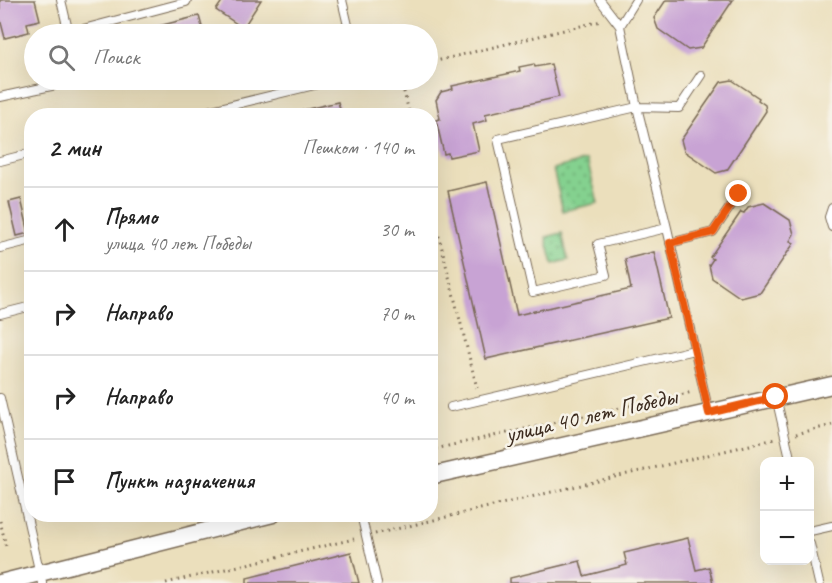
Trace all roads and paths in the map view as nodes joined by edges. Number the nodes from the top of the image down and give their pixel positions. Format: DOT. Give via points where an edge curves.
graph roads {
  1 [pos="61,0"];
  2 [pos="187,0"];
  3 [pos="342,0"];
  4 [pos="600,0"];
  5 [pos="636,0"];
  6 [pos="617,22"];
  7 [pos="66,24"];
  8 [pos="105,24"];
  9 [pos="348,24"];
  10 [pos="438,61"];
  11 [pos="701,75"];
  12 [pos="33,90"];
  13 [pos="294,90"];
  14 [pos="404,90"];
  15 [pos="0,97"];
  16 [pos="220,108"];
  17 [pos="408,108"];
  18 [pos="637,108"];
  19 [pos="24,155"];
  20 [pos="0,161"];
  21 [pos="739,194"];
  22 [pos="832,208"];
  23 [pos="832,227"];
  24 [pos="667,228"];
  25 [pos="438,233"];
  26 [pos="24,242"];
  27 [pos="670,243"];
  28 [pos="0,248"];
  29 [pos="24,308"];
  30 [pos="0,314"];
  31 [pos="694,350"];
  32 [pos="832,385"];
  33 [pos="704,390"];
  34 [pos="776,397"];
  35 [pos="0,398"];
  36 [pos="480,400"];
  37 [pos="451,406"];
  38 [pos="709,413"];
  39 [pos="832,425"];
  40 [pos="785,437"];
  41 [pos="438,448"];
  42 [pos="790,457"];
  43 [pos="438,474"];
  44 [pos="24,491"];
  45 [pos="438,519"];
  46 [pos="0,521"];
  47 [pos="31,522"];
  48 [pos="237,522"];
  49 [pos="363,522"];
  50 [pos="425,522"];
  51 [pos="832,526"];
  52 [pos="814,530"];
  53 [pos="366,536"];
  54 [pos="7,550"];
  55 [pos="814,561"];
  56 [pos="41,578"];
  57 [pos="0,583"];
  58 [pos="166,583"];
  59 [pos="377,583"];
  60 [pos="819,583"];
  1 -- 7 [label="lane"];
  2 -- 8 [label="lane"];
  3 -- 9 [label="lane"];
  4 -- 6 [label="lane"];
  5 -- 6 [label="lane"];
  6 -- 10 [label="path"];
  6 -- 18 [label="lane"];
  11 -- 18 [label="lane" via="680,108"];
  12 -- 15 [label="lane"];
  13 -- 16 [label="lane"];
  14 -- 17 [label="path"];
  18 -- 24 [label="lane"];
  18 -- 24 [label="lane" via="498,139 533,292 606,275 598,244"];
  19 -- 20 [label="lane"];
  21 -- 27 [label="lane" via="713,232"];
  22 -- 23 [label="lane"];
  24 -- 27 [label="lane"];
  25 -- 36 [label="path"];
  26 -- 28 [label="lane"];
  27 -- 31 [label="lane"];
  29 -- 30 [label="lane"];
  31 -- 33 [label="lane"];
  31 -- 36 [label="lane"];
  32 -- 34 [label="street, улица 40 лет Победы"];
  33 -- 38 [label="lane"];
  33 -- 41 [label="path"];
  34 -- 38 [label="street, улица 40 лет Победы"];
  34 -- 40 [label="lane"];
  35 -- 44 [label="lane"];
  36 -- 37 [label="lane"];
  38 -- 43 [label="street, улица 40 лет Победы"];
  39 -- 40 [label="path"];
  40 -- 42 [label="lane"];
  40 -- 45 [label="path"];
  46 -- 54 [label="path"];
  47 -- 56 [label="lane"];
  48 -- 56 [label="street"];
  49 -- 53 [label="lane"];
  50 -- 53 [label="path"];
  51 -- 52 [label="lane"];
  53 -- 58 [label="path"];
  53 -- 59 [label="lane"];
  55 -- 60 [label="lane"];
  56 -- 57 [label="street"];
}
